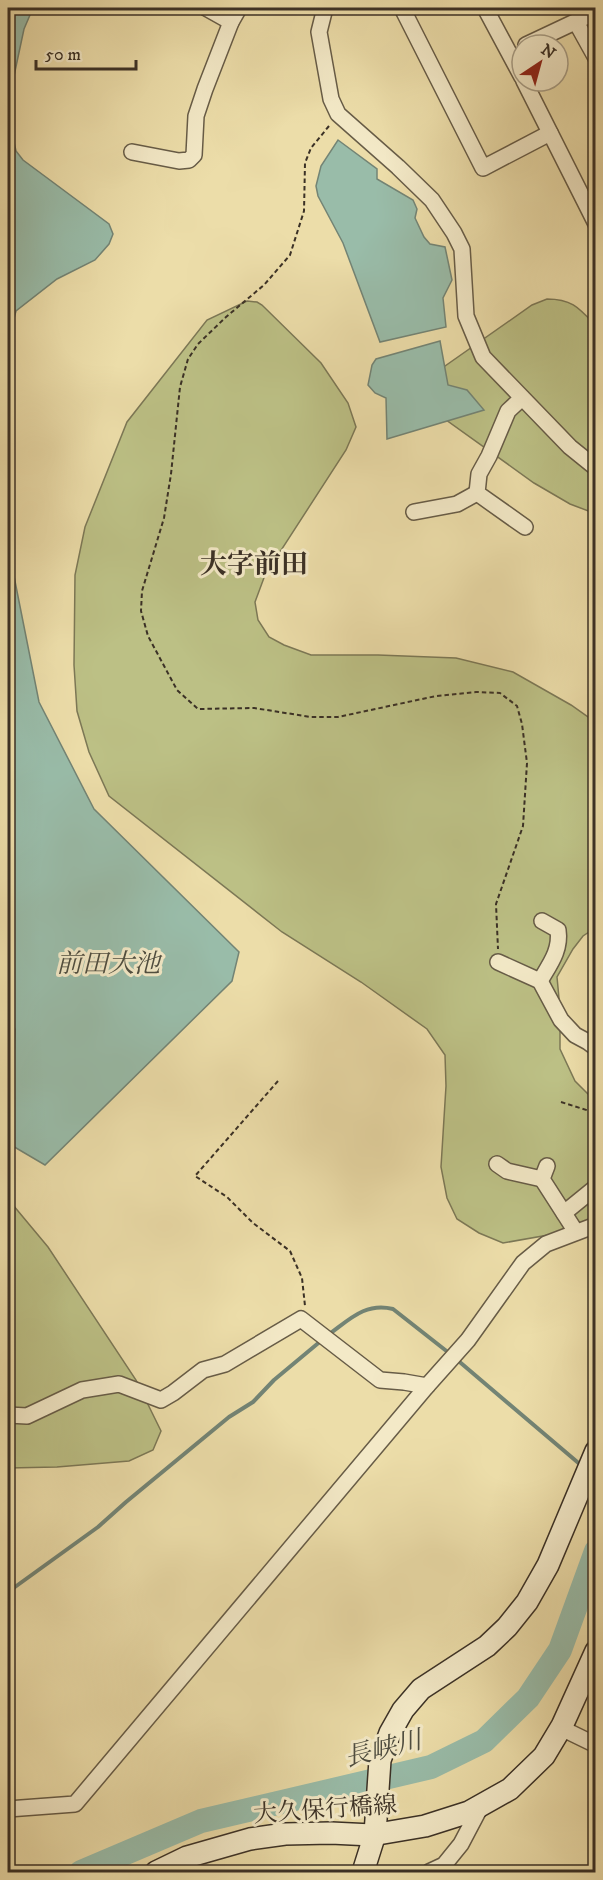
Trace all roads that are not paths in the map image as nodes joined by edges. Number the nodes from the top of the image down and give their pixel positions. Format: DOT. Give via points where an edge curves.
graph roads {
  1 [pos="207,8"];
  2 [pos="238,8"];
  3 [pos="324,8"];
  4 [pos="402,8"];
  5 [pos="486,8"];
  6 [pos="596,12"];
  7 [pos="231,22"];
  8 [pos="576,22"];
  9 [pos="552,33"];
  10 [pos="510,37"];
  11 [pos="596,58"];
  12 [pos="530,93"];
  13 [pos="550,133"];
  14 [pos="132,152"];
  15 [pos="596,224"];
  16 [pos="522,398"];
  17 [pos="596,468"];
  18 [pos="477,493"];
  19 [pos="414,512"];
  20 [pos="525,527"];
  21 [pos="556,914"];
  22 [pos="542,921"];
  23 [pos="558,930"];
  24 [pos="498,962"];
  25 [pos="540,981"];
  26 [pos="596,1048"];
  27 [pos="497,1164"];
  28 [pos="596,1187"];
  29 [pos="564,1213"];
  30 [pos="596,1225"];
  31 [pos="576,1232"];
  32 [pos="427,1386"];
  33 [pos="8,1415"];
  34 [pos="596,1451"];
  35 [pos="596,1651"];
  36 [pos="561,1728"];
  37 [pos="596,1745"];
  38 [pos="481,1806"];
  39 [pos="8,1809"];
  40 [pos="375,1834"];
  41 [pos="366,1871"];
  42 [pos="156,1872"];
  43 [pos="429,1872"];
  1 -- 7 [label="street"];
  2 -- 7 [label="street"];
  3 -- 16 [label="street" via="319,32 331,99 338,114 432,200 454,233 462,249 466,316 483,357"];
  4 -- 13 [label="street" via="483,168"];
  5 -- 10 [label="street"];
  6 -- 8 [label="street"];
  7 -- 14 [label="street" via="196,116 194,155 179,161"];
  8 -- 9 [label="street"];
  8 -- 11 [label="street"];
  12 -- 13 [label="street"];
  13 -- 15 [label="street"];
  16 -- 17 [label="street"];
  16 -- 18 [label="street" via="508,411 479,474"];
  18 -- 19 [label="street" via="457,504"];
  18 -- 20 [label="street"];
  21 -- 23 [label="street"];
  22 -- 23 [label="street"];
  23 -- 25 [label="street" via="560,940 555,956"];
  24 -- 25 [label="street"];
  25 -- 26 [label="street" via="561,1020"];
  27 -- 29 [label="street" via="507,1172 545,1173"];
  28 -- 29 [label="street"];
  29 -- 31 [label="street"];
  30 -- 31 [label="street"];
  31 -- 32 [label="street" via="546,1244 522,1263 468,1340"];
  32 -- 33 [label="street" via="380,1380 301,1319 225,1364 204,1370 160,1400 119,1384 82,1390 27,1416"];
  32 -- 39 [label="street" via="75,1804"];
  34 -- 40 [label="main road" via="548,1565 527,1602 487,1646 421,1689 403,1710 381,1760"];
  35 -- 36 [label="main road, 大久保行橋線"];
  36 -- 37 [label="street"];
  36 -- 38 [label="main road, 大久保行橋線" via="544,1756 510,1789"];
  38 -- 40 [label="main road, 大久保行橋線" via="425,1826"];
  38 -- 43 [label="street" via="461,1844 444,1865"];
  40 -- 41 [label="main road"];
  40 -- 42 [label="main road, 大久保行橋線" via="296,1834 250,1839 187,1857"];
}
